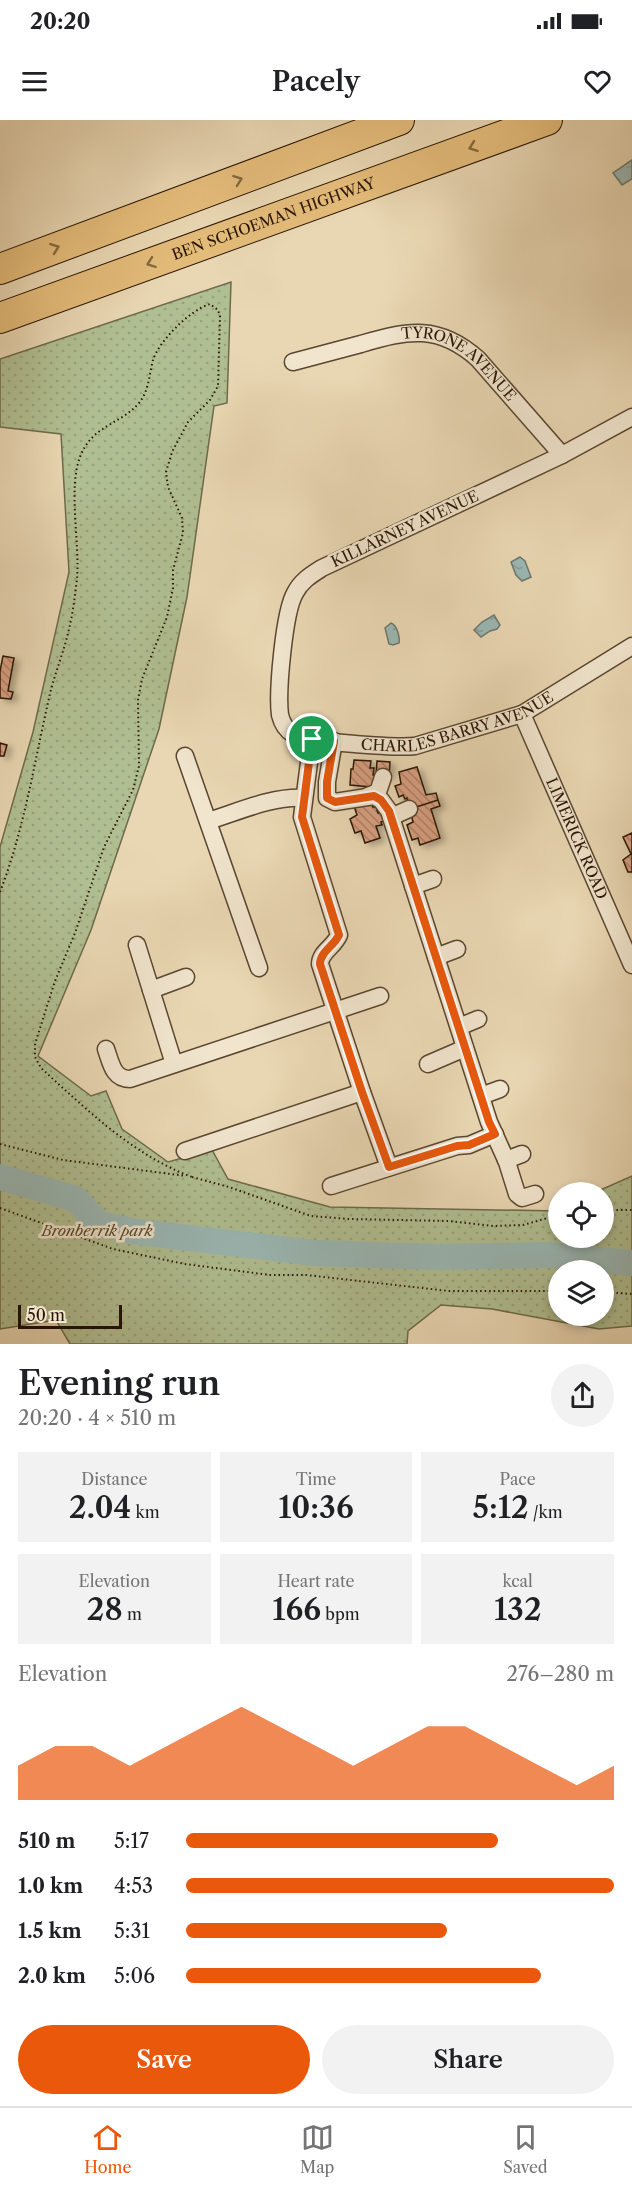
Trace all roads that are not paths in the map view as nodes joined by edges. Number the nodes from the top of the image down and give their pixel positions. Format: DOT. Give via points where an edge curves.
graph roads {
  1 [pos="399,120"];
  2 [pos="547,120"];
  3 [pos="0,269"];
  4 [pos="0,318"];
  5 [pos="294,362"];
  6 [pos="632,417"];
  7 [pos="562,455"];
  8 [pos="632,646"];
  9 [pos="522,714"];
  10 [pos="280,715"];
  11 [pos="312,739"];
  12 [pos="334,741"];
  13 [pos="185,756"];
  14 [pos="384,777"];
  15 [pos="368,796"];
  16 [pos="313,802"];
  17 [pos="409,809"];
  18 [pos="391,817"];
  19 [pos="208,821"];
  20 [pos="433,879"];
  21 [pos="413,886"];
  22 [pos="136,945"];
  23 [pos="456,949"];
  24 [pos="632,964"];
  25 [pos="259,968"];
  26 [pos="435,969"];
  27 [pos="186,977"];
  28 [pos="151,990"];
  29 [pos="380,996"];
  30 [pos="334,1010"];
  31 [pos="478,1019"];
  32 [pos="459,1039"];
  33 [pos="106,1050"];
  34 [pos="174,1064"];
  35 [pos="428,1064"];
  36 [pos="500,1089"];
  37 [pos="362,1092"];
  38 [pos="481,1096"];
  39 [pos="487,1128"];
  40 [pos="185,1151"];
  41 [pos="389,1167"];
  42 [pos="331,1186"];
  43 [pos="535,1194"];
  3 -- 1 [label="highway, one-way"];
  2 -- 4 [label="highway, BEN SCHOEMAN HIGHWAY, one-way"];
  5 -- 7 [label="street, TYRONE AVENUE" via="405,332 446,337 478,359"];
  6 -- 7 [label="street, KILLARNEY AVENUE"];
  7 -- 10 [label="street, KILLARNEY AVENUE" via="306,579 288,610"];
  8 -- 9 [label="street, CHARLES BARRY AVENUE"];
  9 -- 12 [label="street, CHARLES BARRY AVENUE" via="415,746"];
  9 -- 24 [label="street, LIMERICK ROAD"];
  10 -- 11 [label="street, CHARLES BARRY AVENUE" via="292,734"];
  11 -- 12 [label="street, CHARLES BARRY AVENUE"];
  11 -- 16 [label="street"];
  12 -- 16 [label="street" via="327,798"];
  13 -- 19 [label="street"];
  14 -- 15 [label="street" via="378,792"];
  15 -- 16 [label="street"];
  15 -- 18 [label="street" via="381,800"];
  16 -- 19 [label="street" via="291,797"];
  16 -- 30 [label="street" via="302,817 339,935 320,959"];
  17 -- 18 [label="street"];
  18 -- 21 [label="street" via="390,835"];
  19 -- 25 [label="street"];
  20 -- 21 [label="street"];
  21 -- 26 [label="street" via="413,906"];
  22 -- 28 [label="street"];
  23 -- 26 [label="street"];
  26 -- 32 [label="street"];
  27 -- 28 [label="street"];
  28 -- 34 [label="street"];
  29 -- 30 [label="street"];
  30 -- 34 [label="street"];
  30 -- 37 [label="street"];
  31 -- 32 [label="street"];
  32 -- 35 [label="street"];
  32 -- 38 [label="street" via="465,1067"];
  33 -- 34 [label="street" via="115,1073 125,1079"];
  36 -- 38 [label="street"];
  37 -- 40 [label="street"];
  37 -- 41 [label="street"];
  38 -- 39 [label="street"];
  39 -- 41 [label="street" via="469,1145"];
  39 -- 43 [label="street" via="508,1166 517,1194 522,1198"];
  41 -- 42 [label="street"];
}
